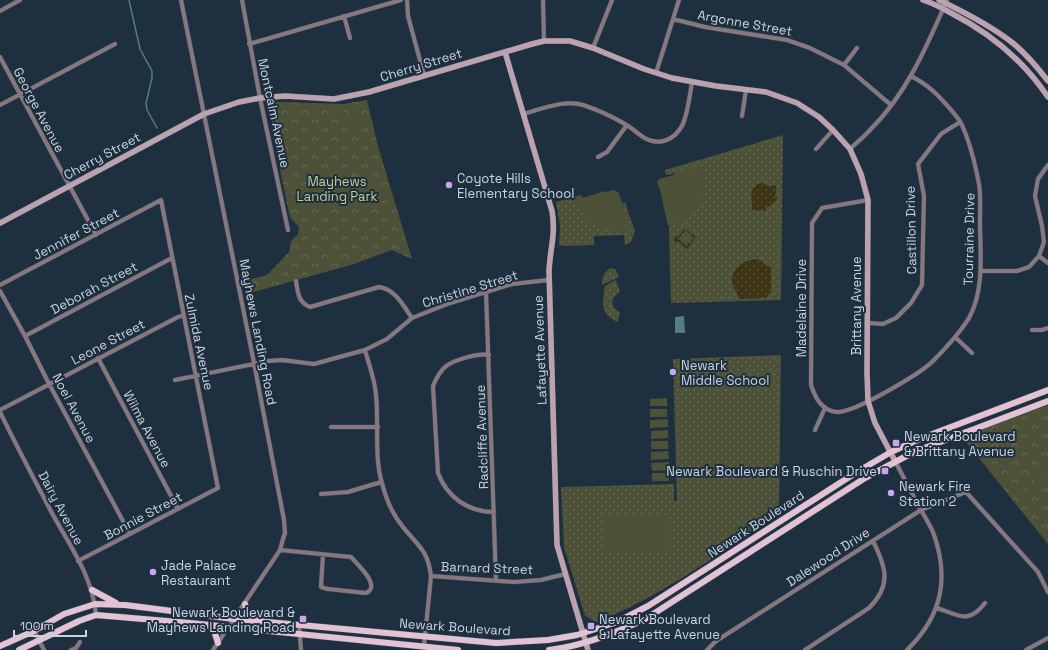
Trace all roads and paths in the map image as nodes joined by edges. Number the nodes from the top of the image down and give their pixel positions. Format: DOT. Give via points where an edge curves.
graph roads {
  1 [pos="20,0"];
  2 [pos="181,0"];
  3 [pos="242,0"];
  4 [pos="401,0"];
  5 [pos="408,0"];
  6 [pos="543,0"];
  7 [pos="612,0"];
  8 [pos="679,0"];
  9 [pos="923,0"];
  10 [pos="939,0"];
  11 [pos="945,4"];
  12 [pos="0,10"];
  13 [pos="344,16"];
  14 [pos="673,19"];
  15 [pos="350,38"];
  16 [pos="544,41"];
  17 [pos="115,44"];
  18 [pos="249,44"];
  19 [pos="592,48"];
  20 [pos="857,48"];
  21 [pos="505,52"];
  22 [pos="0,57"];
  23 [pos="844,65"];
  24 [pos="656,73"];
  25 [pos="424,76"];
  26 [pos="911,76"];
  27 [pos="1048,81"];
  28 [pos="692,82"];
  29 [pos="746,90"];
  30 [pos="20,95"];
  31 [pos="1048,97"];
  32 [pos="260,98"];
  33 [pos="891,105"];
  34 [pos="0,106"];
  35 [pos="204,114"];
  36 [pos="523,114"];
  37 [pos="742,116"];
  38 [pos="960,122"];
  39 [pos="627,125"];
  40 [pos="833,130"];
  41 [pos="816,149"];
  42 [pos="850,149"];
  43 [pos="598,157"];
  44 [pos="1048,165"];
  45 [pos="69,187"];
  46 [pos="161,200"];
  47 [pos="868,200"];
  48 [pos="0,223"];
  49 [pos="288,230"];
  50 [pos="96,236"];
  51 [pos="1039,256"];
  52 [pos="172,258"];
  53 [pos="1048,263"];
  54 [pos="981,271"];
  55 [pos="549,280"];
  56 [pos="296,282"];
  57 [pos="0,285"];
  58 [pos="0,291"];
  59 [pos="486,292"];
  60 [pos="183,316"];
  61 [pos="412,318"];
  62 [pos="868,323"];
  63 [pos="1048,328"];
  64 [pos="1032,330"];
  65 [pos="25,336"];
  66 [pos="955,337"];
  67 [pos="365,350"];
  68 [pos="972,353"];
  69 [pos="489,354"];
  70 [pos="98,358"];
  71 [pos="254,363"];
  72 [pos="195,375"];
  73 [pos="175,380"];
  74 [pos="49,384"];
  75 [pos="1048,390"];
  76 [pos="1048,400"];
  77 [pos="868,401"];
  78 [pos="825,408"];
  79 [pos="0,411"];
  80 [pos="331,427"];
  81 [pos="378,427"];
  82 [pos="815,430"];
  83 [pos="891,452"];
  84 [pos="895,461"];
  85 [pos="381,482"];
  86 [pos="218,488"];
  87 [pos="321,494"];
  88 [pos="178,509"];
  89 [pos="921,510"];
  90 [pos="494,512"];
  91 [pos="130,534"];
  92 [pos="873,541"];
  93 [pos="280,550"];
  94 [pos="323,554"];
  95 [pos="78,561"];
  96 [pos="565,574"];
  97 [pos="431,576"];
  98 [pos="496,581"];
  99 [pos="92,590"];
  100 [pos="1048,592"];
  101 [pos="985,603"];
  102 [pos="95,604"];
  103 [pos="119,604"];
  104 [pos="245,604"];
  105 [pos="937,608"];
  106 [pos="96,615"];
  107 [pos="234,619"];
  108 [pos="258,621"];
  109 [pos="208,625"];
  110 [pos="300,625"];
  111 [pos="229,628"];
  112 [pos="34,630"];
  113 [pos="300,633"];
  114 [pos="583,633"];
  115 [pos="425,636"];
  116 [pos="1048,638"];
  117 [pos="39,641"];
  118 [pos="80,642"];
  119 [pos="218,642"];
  120 [pos="586,642"];
  121 [pos="0,646"];
  122 [pos="424,646"];
  123 [pos="19,650"];
  124 [pos="44,650"];
  125 [pos="72,650"];
  126 [pos="213,650"];
  127 [pos="301,650"];
  128 [pos="458,650"];
  129 [pos="549,650"];
  130 [pos="588,650"];
  131 [pos="707,650"];
  132 [pos="805,650"];
  133 [pos="907,650"];
  134 [pos="1026,650"];
  1 -- 12 [label="street"];
  2 -- 35 [label="street, Mayhews Landing Road"];
  3 -- 18 [label="street, Montcalm Avenue"];
  4 -- 13 [label="street"];
  5 -- 25 [label="street" via="408,16"];
  6 -- 16 [label="street"];
  7 -- 19 [label="street"];
  8 -- 14 [label="street"];
  9 -- 11 [label="street"];
  10 -- 11 [label="street"];
  11 -- 26 [label="street"];
  11 -- 27 [label="street" via="1014,44"];
  11 -- 31 [label="street" via="1008,51 1033,76"];
  13 -- 15 [label="street"];
  13 -- 18 [label="street"];
  14 -- 23 [label="street, Argonne Street" via="705,27 787,40"];
  14 -- 24 [label="street"];
  16 -- 19 [label="street, Cherry Street" via="570,41"];
  16 -- 21 [label="street, Cherry Street"];
  17 -- 30 [label="street"];
  18 -- 32 [label="street, Montcalm Avenue"];
  19 -- 24 [label="street, Cherry Street"];
  20 -- 23 [label="street"];
  21 -- 25 [label="street, Cherry Street"];
  21 -- 36 [label="street, Lafayette Avenue"];
  22 -- 30 [label="street, George Avenue"];
  23 -- 33 [label="street, Argonne Street"];
  24 -- 28 [label="street, Cherry Street"];
  25 -- 32 [label="street, Cherry Street" via="334,99 285,96"];
  26 -- 33 [label="street"];
  26 -- 38 [label="street, Tourraine Drive" via="938,94"];
  28 -- 29 [label="street, Cherry Street"];
  28 -- 39 [label="street" via="684,122 671,139 653,142"];
  29 -- 37 [label="street"];
  29 -- 40 [label="street, Cherry Street" via="766,92 797,103"];
  30 -- 34 [label="street"];
  30 -- 45 [label="street, George Avenue"];
  32 -- 35 [label="street, Cherry Street"];
  32 -- 49 [label="street, Montcalm Avenue"];
  33 -- 42 [label="street" via="871,130"];
  35 -- 45 [label="street, Cherry Street"];
  35 -- 71 [label="street, Mayhews Landing Road"];
  36 -- 39 [label="street" via="569,103 583,105"];
  36 -- 55 [label="street, Lafayette Avenue" via="554,222"];
  38 -- 54 [label="street, Tourraine Drive" via="969,142 979,185"];
  38 -- 62 [label="street, Castillon Drive" via="941,134 918,164 924,196 922,284 911,303 896,318 883,324"];
  39 -- 43 [label="street" via="607,152"];
  40 -- 41 [label="street"];
  40 -- 42 [label="street, Cherry Street"];
  42 -- 47 [label="street, Brittany Avenue" via="861,174"];
  44 -- 51 [label="street" via="1038,179 1035,196 1044,242"];
  45 -- 48 [label="street, Cherry Street"];
  45 -- 50 [label="street, George Avenue"];
  46 -- 50 [label="street, Jennifer Street"];
  46 -- 52 [label="street, Zulmida Avenue"];
  47 -- 62 [label="street, Brittany Avenue"];
  47 -- 78 [label="street, Madelaine Drive" via="822,208 812,223 811,385 816,398"];
  50 -- 57 [label="street, Jennifer Street"];
  51 -- 53 [label="street"];
  51 -- 54 [label="street" via="1029,267 1017,271"];
  52 -- 60 [label="street, Zulmida Avenue"];
  52 -- 65 [label="street, Deborah Street"];
  54 -- 66 [label="street, Tourraine Drive" via="978,295 969,318"];
  55 -- 59 [label="street, Christine Street" via="512,284"];
  55 -- 96 [label="street, Lafayette Avenue" via="556,533"];
  56 -- 61 [label="street" via="300,300 310,307 379,287 387,288"];
  58 -- 65 [label="street, Noel Avenue"];
  59 -- 61 [label="street, Christine Street"];
  59 -- 69 [label="street, Radcliffe Avenue"];
  60 -- 70 [label="street, Leone Street"];
  60 -- 72 [label="street, Zulmida Avenue"];
  61 -- 67 [label="street, Christine Street" via="387,339"];
  62 -- 77 [label="street, Brittany Avenue"];
  63 -- 64 [label="street"];
  65 -- 74 [label="street, Noel Avenue"];
  66 -- 68 [label="street"];
  66 -- 77 [label="street, Tourraine Drive" via="931,363"];
  67 -- 71 [label="street, Christine Street" via="314,364 274,360"];
  67 -- 81 [label="street" via="376,394"];
  69 -- 90 [label="street, Radcliffe Avenue"];
  69 -- 90 [label="street" via="462,359 446,366 433,386 438,473 441,482 459,502 474,509"];
  70 -- 74 [label="street, Leone Street"];
  70 -- 88 [label="street, Wilma Avenue"];
  71 -- 72 [label="street, Christine Street"];
  71 -- 93 [label="street, Mayhews Landing Road" via="284,520"];
  72 -- 73 [label="street, Christine Street"];
  72 -- 86 [label="street, Zulmida Avenue"];
  74 -- 79 [label="street, Leone Street"];
  74 -- 91 [label="street, Noel Avenue"];
  75 -- 83 [label="main road, Newark Boulevard"];
  76 -- 84 [label="main road, Newark Boulevard"];
  77 -- 78 [label="street" via="846,411 837,412"];
  77 -- 83 [label="street, Brittany Avenue" via="875,423"];
  78 -- 82 [label="street"];
  79 -- 95 [label="street, Dairy Avenue"];
  80 -- 81 [label="street"];
  81 -- 85 [label="street"];
  83 -- 84 [label="street, Brittany Avenue"];
  83 -- 114 [label="main road, Newark Boulevard" via="648,606 617,622"];
  84 -- 89 [label="street"];
  84 -- 120 [label="main road, Newark Boulevard" via="647,618 615,633"];
  85 -- 87 [label="street" via="348,492"];
  85 -- 97 [label="street" via="397,519 422,548 430,566"];
  86 -- 88 [label="street, Bonnie Street"];
  88 -- 91 [label="street, Bonnie Street"];
  89 -- 92 [label="street, Dalewood Drive"];
  89 -- 100 [label="street, Dalewood Drive" via="966,492 1038,572"];
  89 -- 105 [label="street" via="932,531 941,567 941,590"];
  90 -- 98 [label="street, Radcliffe Avenue"];
  91 -- 95 [label="street, Bonnie Street"];
  92 -- 131 [label="street, Dalewood Drive" via="716,641"];
  92 -- 132 [label="street" via="885,569 881,592 876,601"];
  93 -- 94 [label="street"];
  93 -- 104 [label="street, Mayhews Landing Road"];
  94 -- 94 [label="street" via="351,557 371,582 369,592 366,594 322,587"];
  95 -- 99 [label="street, Dairy Avenue"];
  96 -- 98 [label="street, Barnard Street" via="541,580"];
  96 -- 114 [label="street, Lafayette Avenue"];
  97 -- 98 [label="street, Barnard Street"];
  97 -- 115 [label="street"];
  99 -- 102 [label="street, Dairy Avenue"];
  99 -- 103 [label="main road"];
  101 -- 105 [label="street" via="978,613 966,617"];
  102 -- 103 [label="main road, Newark Boulevard"];
  102 -- 106 [label="street, Dairy Avenue"];
  102 -- 112 [label="main road, Newark Boulevard" via="64,614"];
  103 -- 107 [label="main road, Newark Boulevard"];
  104 -- 107 [label="street, Mayhews Landing Road"];
  104 -- 108 [label="main road" via="250,616"];
  105 -- 133 [label="street" via="927,627"];
  106 -- 109 [label="main road, Newark Boulevard"];
  106 -- 117 [label="main road, Newark Boulevard"];
  107 -- 108 [label="main road, Newark Boulevard"];
  107 -- 111 [label="street, Mayhews Landing Road"];
  108 -- 110 [label="main road, Newark Boulevard"];
  109 -- 111 [label="main road, Newark Boulevard"];
  109 -- 119 [label="main road" via="214,630"];
  110 -- 113 [label="street"];
  110 -- 115 [label="main road, Newark Boulevard"];
  111 -- 113 [label="main road, Newark Boulevard"];
  111 -- 119 [label="street, Mayhews Landing Road"];
  112 -- 117 [label="street"];
  112 -- 121 [label="main road, Newark Boulevard"];
  113 -- 122 [label="main road, Newark Boulevard"];
  113 -- 127 [label="street"];
  114 -- 115 [label="main road, Newark Boulevard" via="548,640 496,643"];
  114 -- 120 [label="street, Lafayette Avenue"];
  115 -- 122 [label="street"];
  116 -- 134 [label="street"];
  117 -- 123 [label="main road, Newark Boulevard"];
  117 -- 124 [label="street"];
  118 -- 125 [label="street"];
  119 -- 126 [label="street, Mayhews Landing Road"];
  120 -- 129 [label="main road, Newark Boulevard"];
  120 -- 130 [label="street, Lafayette Avenue"];
  122 -- 128 [label="main road, Newark Boulevard"];
}
